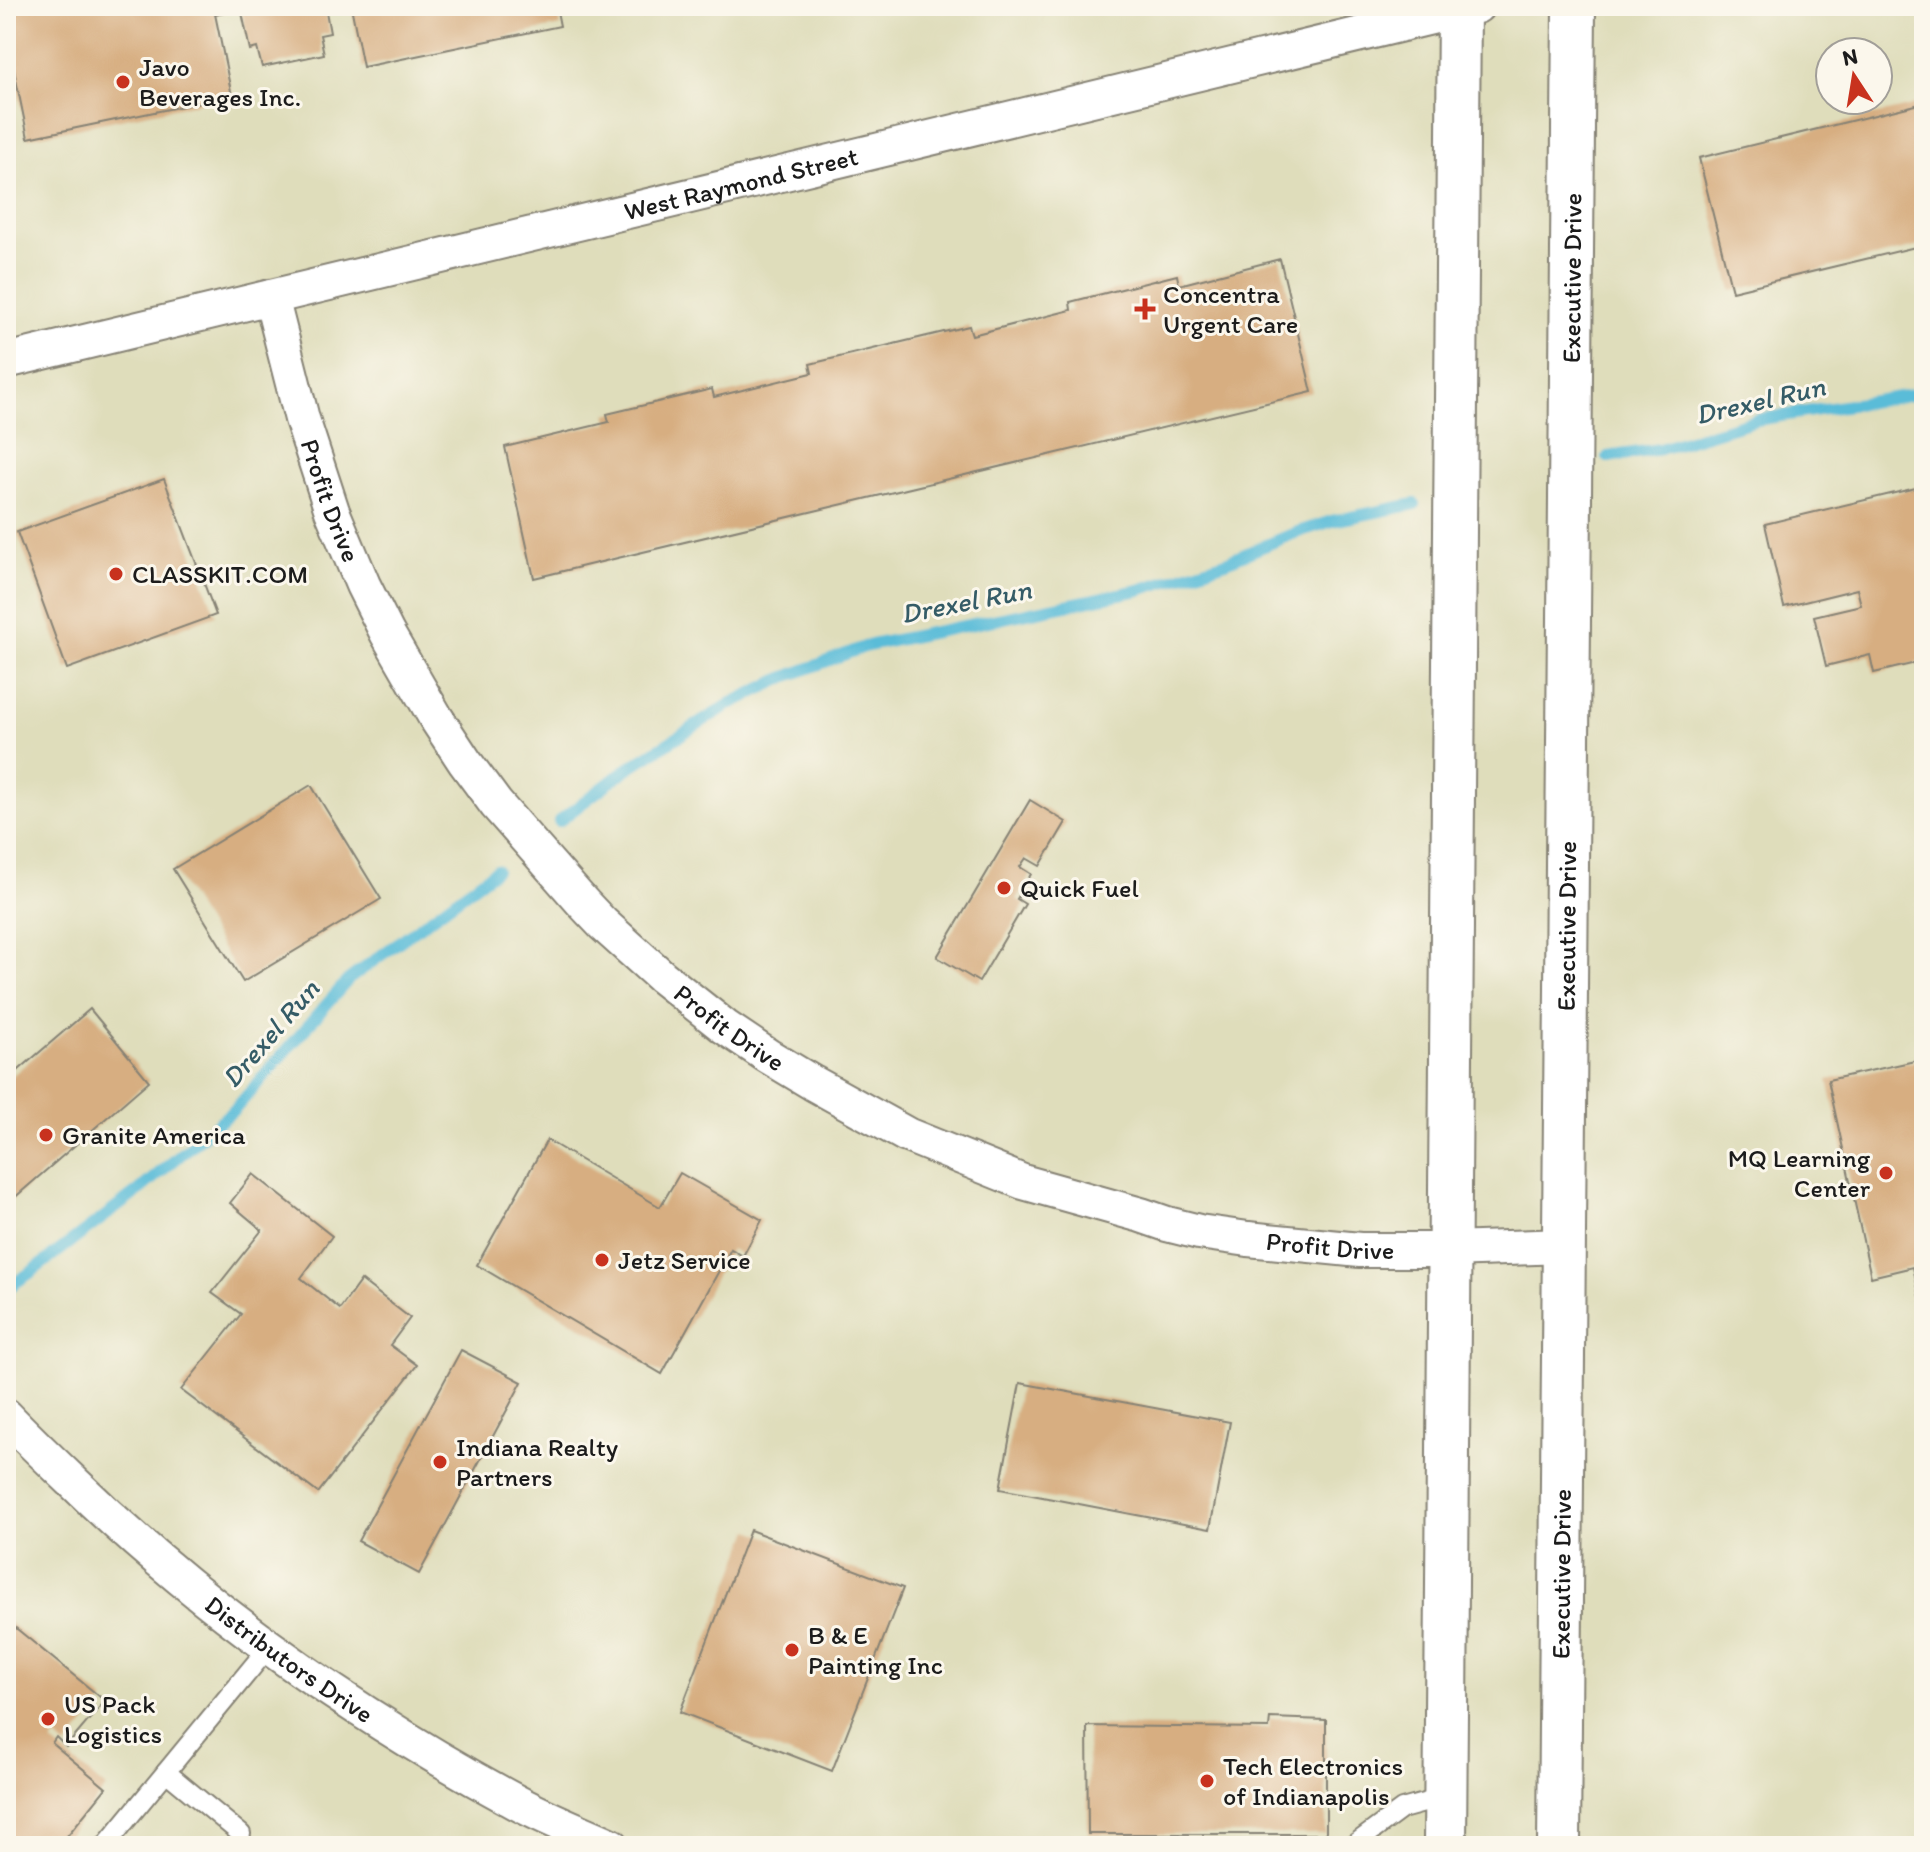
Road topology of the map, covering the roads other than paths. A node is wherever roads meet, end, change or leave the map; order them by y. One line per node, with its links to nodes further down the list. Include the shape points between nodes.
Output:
1 (1574, 6): 5 (street, Executive Drive)
2 (1465, 7): 3 (street, West Raymond Street); 6 (street)
3 (271, 297): 4 (street, West Raymond Street); 6 (street, Profit Drive, via 332,511 409,673 465,762 530,844 603,924 662,977 725,1027 813,1083 907,1135 1023,1182 1199,1232 1360,1250)
4 (6, 361)
5 (1564, 1246): 6 (street, Profit Drive); 16 (street, Executive Drive)
6 (1450, 1250): 10 (street)
7 (6, 1416): 8 (street, Distributors Drive, via 129,1536)
8 (268, 1648): 9 (lane); 13 (street, Distributors Drive, via 415,1744 520,1804)
9 (166, 1772): 11 (lane); 12 (lane)
10 (1446, 1797): 14 (lane, via 1402,1809); 15 (street)
11 (241, 1834)
12 (105, 1846)
13 (612, 1846)
14 (1352, 1846)
15 (1445, 1846)
16 (1559, 1846)

